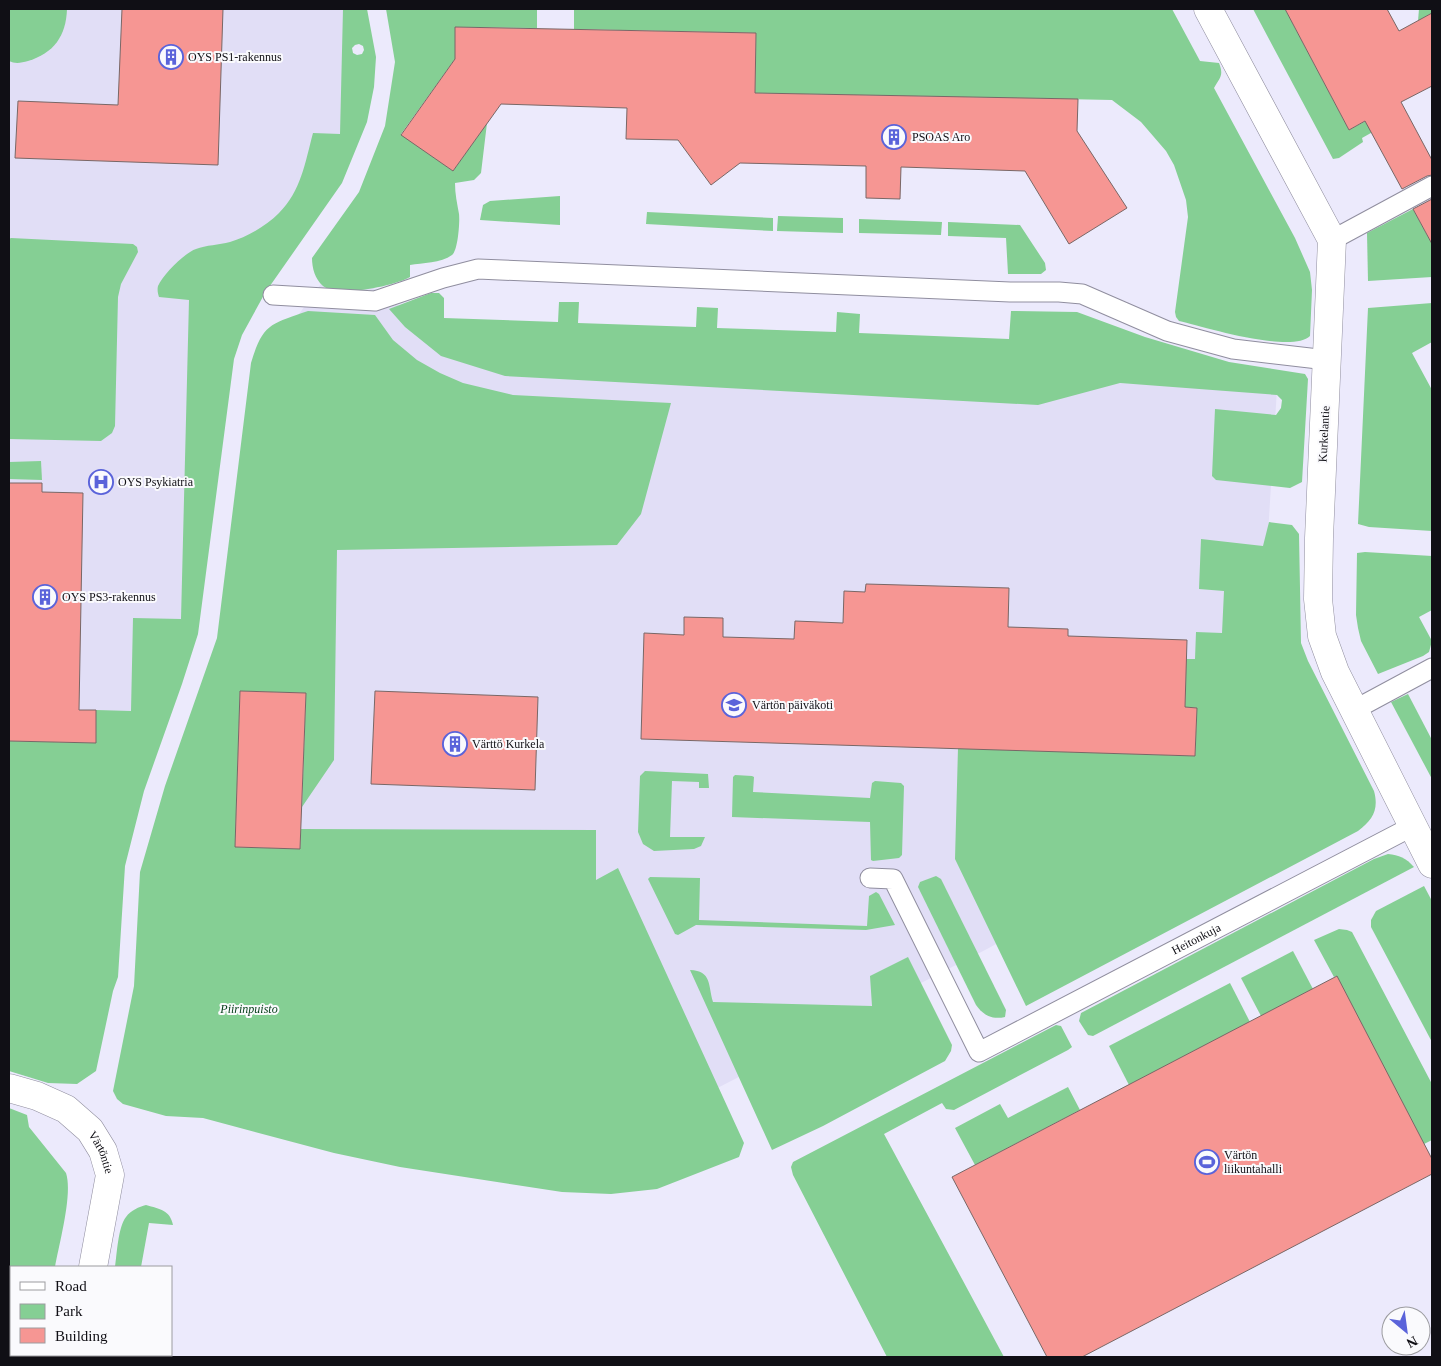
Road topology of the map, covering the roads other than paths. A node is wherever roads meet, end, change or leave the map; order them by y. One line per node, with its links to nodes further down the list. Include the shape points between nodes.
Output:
1 (1208, 9): 3 (street)
2 (1432, 186): 3 (lane)
3 (1332, 240): 5 (street, Kurkelantie)
4 (273, 295): 5 (lane, via 375,302 478,269 1059,292 1082,294 1167,330 1233,349)
5 (1327, 360): 7 (street, Kurkelantie, via 1318,599 1322,636)
6 (1432, 668): 7 (lane)
7 (1354, 710): 8 (street, Kurkelantie)
8 (1413, 826): 9 (street, Kurkelantie); 10 (lane, Heitonkuja, via 979,1052 893,879)
9 (1432, 864)
10 (870, 878)
11 (9, 1088): 12 (street, Värtöntie, via 38,1096 66,1109 90,1130 103,1151 110,1175)
12 (93, 1266)

